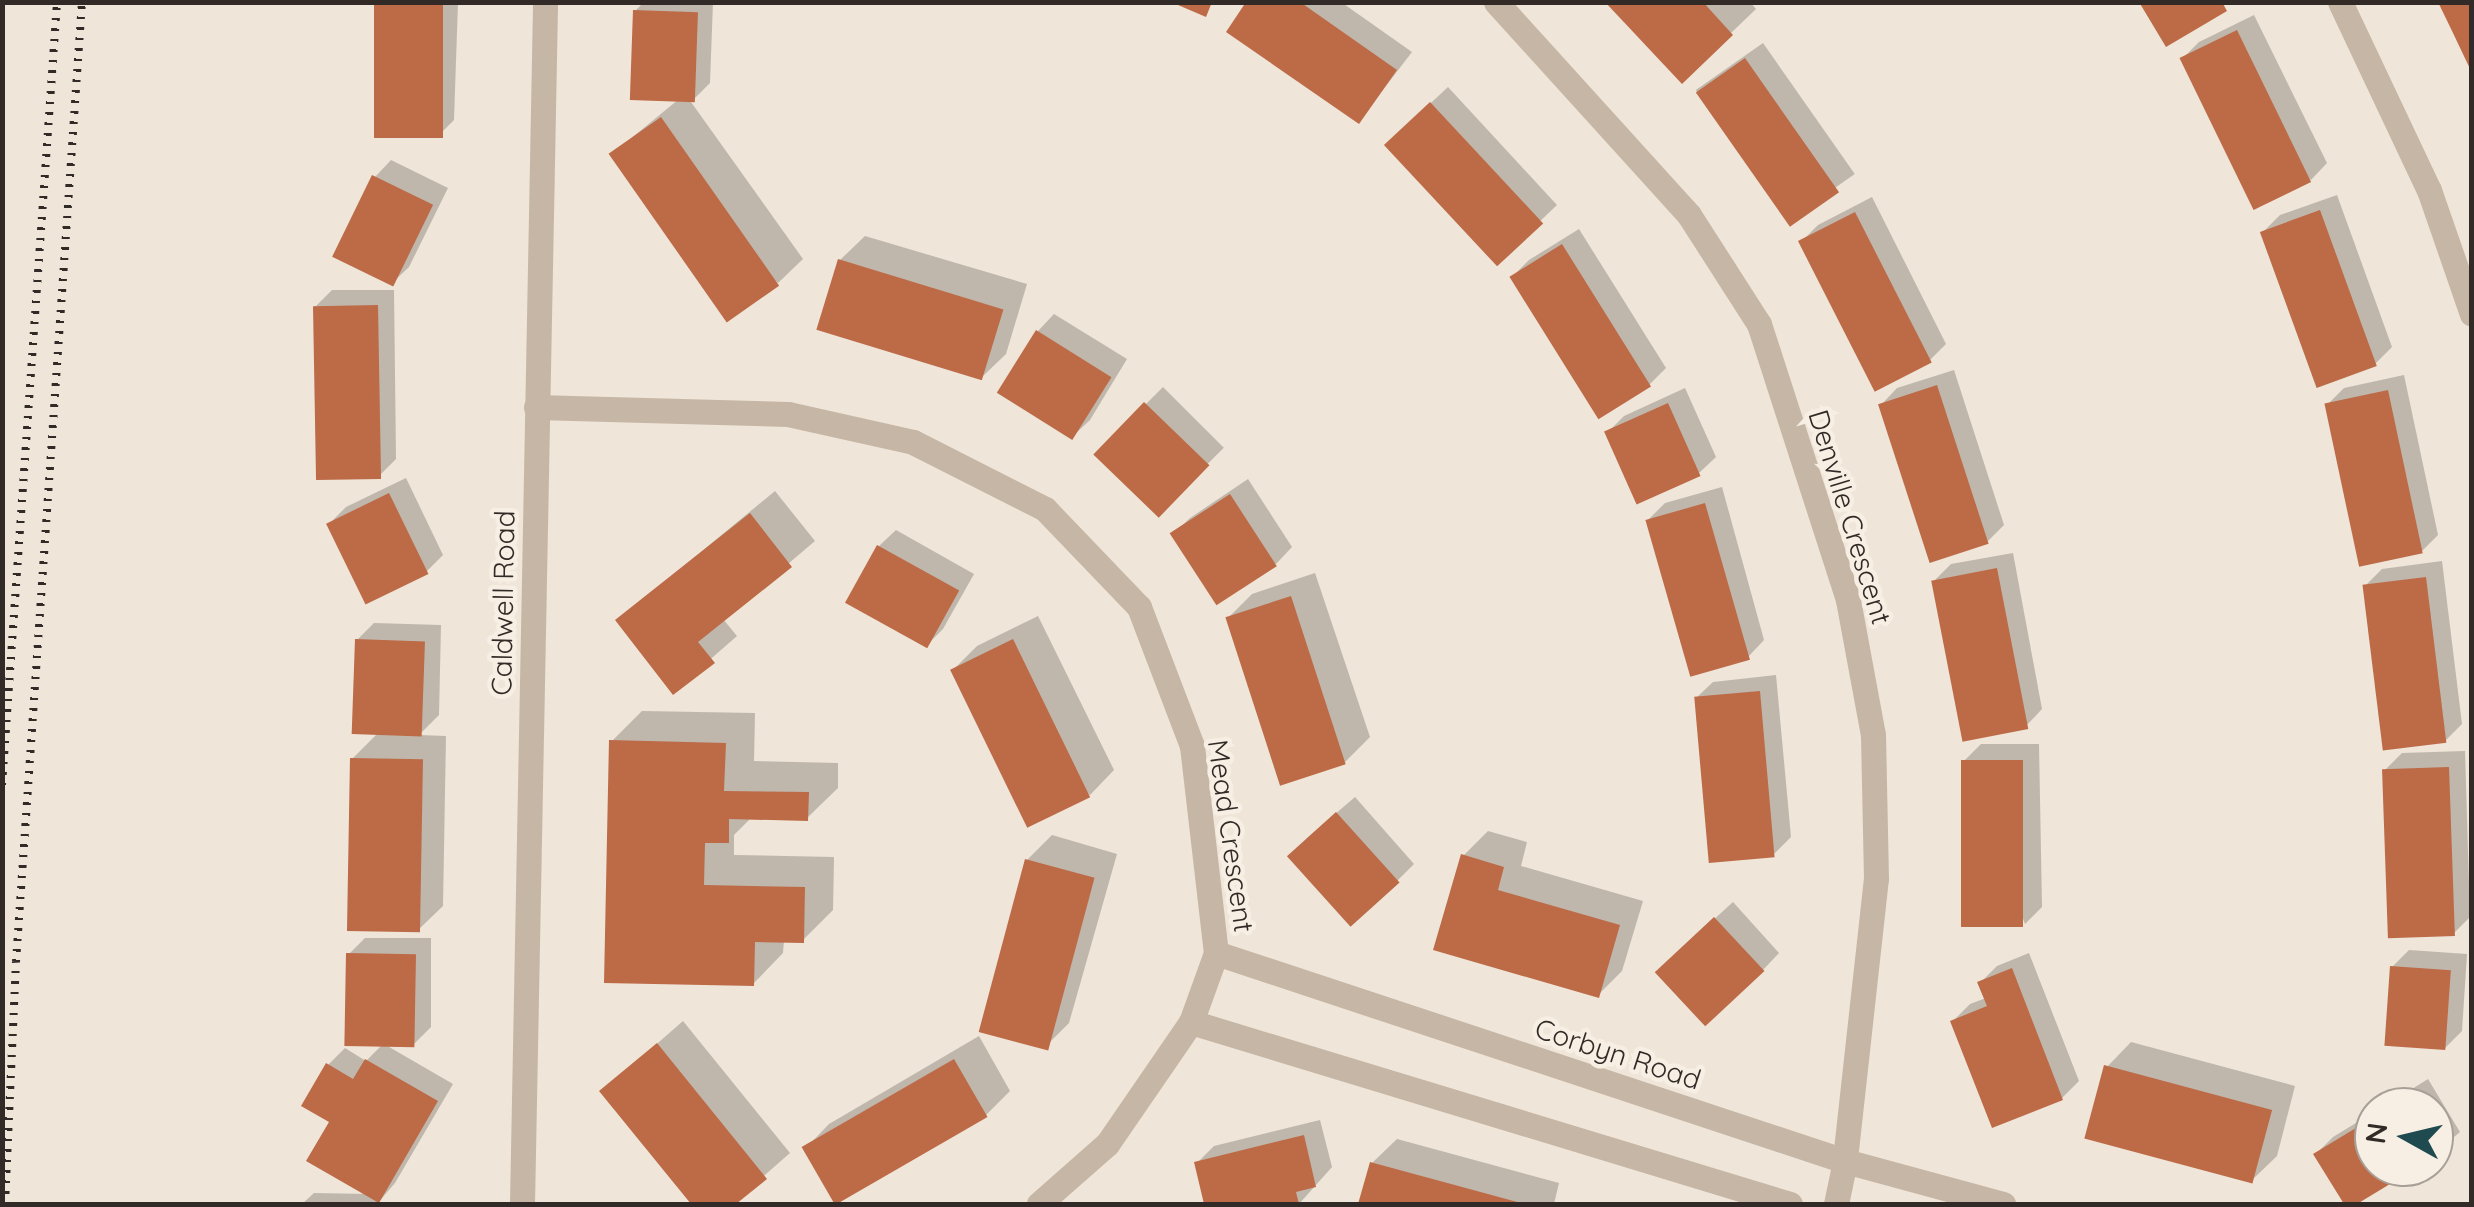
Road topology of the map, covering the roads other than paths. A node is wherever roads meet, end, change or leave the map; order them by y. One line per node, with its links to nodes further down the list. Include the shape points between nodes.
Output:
1 (545, 2): 5 (street, Caldwell Road)
2 (1496, 2): 8 (street, Denville Crescent, via 1689,215 1759,324 1848,600 1874,735 1876,878)
3 (2340, 2): 4 (street, via 2429,190)
4 (2472, 314)
5 (536, 406): 6 (street, Mead Crescent, via 788,414 913,442 1045,508 1138,608 1179,711 1192,746); 9 (street, Caldwell Road)
6 (1216, 953): 7 (street, Mead Crescent); 8 (street, Corbyn Road)
7 (1190, 1022): 10 (street, Mead Crescent, via 1107,1144); 11 (street)
8 (1846, 1160): 12 (street, Denville Crescent); 13 (street, Corbyn Road)
9 (522, 1204)
10 (1039, 1204)
11 (1790, 1204)
12 (1836, 1204)
13 (2003, 1204)

